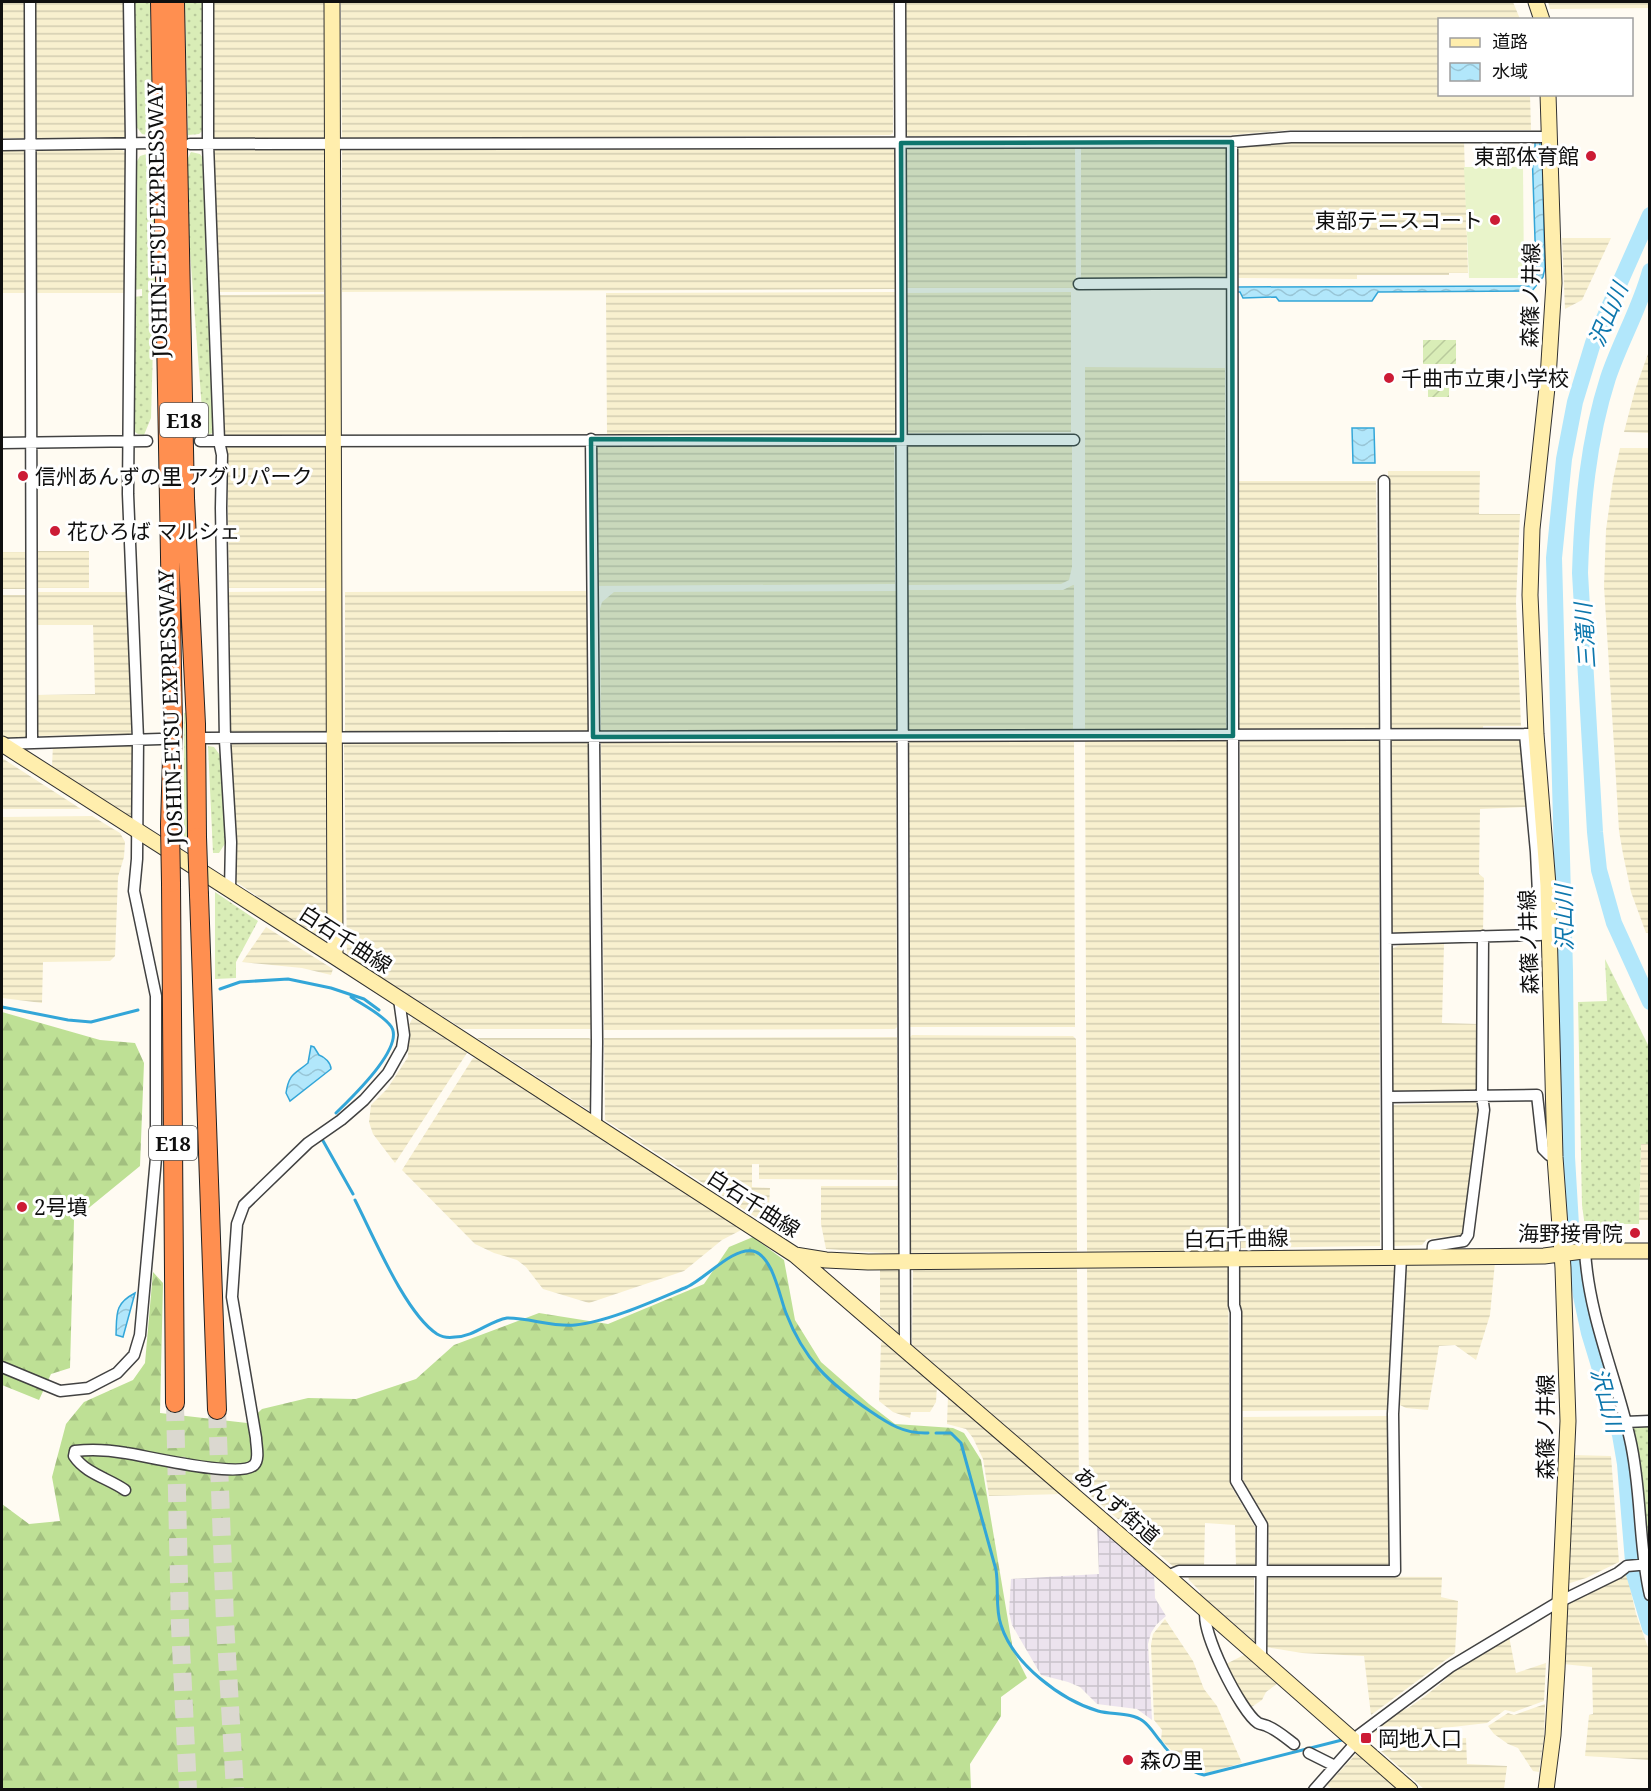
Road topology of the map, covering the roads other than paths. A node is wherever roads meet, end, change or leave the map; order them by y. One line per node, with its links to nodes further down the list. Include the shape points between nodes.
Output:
1 (30, 2): 19 (street)
2 (129, 2): 14 (street)
3 (160, 2): 66 (highway, JOSHIN-ETSU EXPRESSWAY / E18, bridge, via 173,723 170,825)
4 (175, 2): 67 (highway, JOSHIN-ETSU EXPRESSWAY / E18, bridge, via 185,498 196,724)
5 (208, 2): 17 (street)
6 (332, 2): 20 (main road)
7 (900, 2): 12 (street)
8 (1536, 2): 9 (main road)
9 (1541, 18)
10 (1548, 96): 11 (main road, 森篠ノ井線)
11 (1549, 137): 13 (street, via 1292,137); 34 (main road, 森篠ノ井線, via 1554,283 1530,562)
12 (901, 142): 13 (street); 20 (street); 25 (street)
13 (1232, 142): 21 (street)
14 (131, 143): 15 (street); 19 (street); 30 (street)
15 (155, 143)
16 (190, 144): 17 (street)
17 (208, 144): 20 (street); 29 (street)
18 (2, 145): 19 (street)
19 (31, 145): 32 (street)
20 (333, 145): 24 (main road)
21 (1232, 283): 22 (street); 37 (street)
22 (1079, 284)
23 (591, 439): 24 (street); 25 (street); 38 (street)
24 (333, 440): 29 (street); 42 (main road)
25 (902, 440): 26 (street); 36 (street)
26 (1074, 440)
27 (147, 441): 30 (street)
28 (200, 441): 29 (street)
29 (219, 441): 43 (street)
30 (128, 442): 32 (street); 40 (street)
31 (2, 443): 32 (street)
32 (32, 443): 44 (street)
33 (1384, 481): 35 (street)
34 (1530, 734): 35 (street); 48 (street, via 1540,935); 55 (main road, 森篠ノ井線, via 1548,885)
35 (1386, 735): 37 (street); 49 (street)
36 (903, 736): 37 (street); 38 (street); 63 (street)
37 (1233, 736): 62 (street)
38 (593, 737): 42 (street); 54 (street)
39 (205, 738): 43 (street)
40 (138, 739): 41 (street); 44 (street); 46 (street)
41 (160, 739)
42 (335, 739): 43 (street); 50 (main road)
43 (225, 740): 47 (street)
44 (32, 742): 45 (street)
45 (2, 744): 46 (main road, 白石千曲線)
46 (136, 830): 47 (main road, 白石千曲線); 65 (street, via 134,891 156,996 156,1158 140,1335 134,1355 117,1373 88,1388 60,1391)
47 (231, 890): 50 (main road, 白石千曲線)
48 (1483, 936): 49 (street); 52 (street)
49 (1387, 939): 53 (street)
50 (335, 957): 51 (main road, 白石千曲線)
51 (399, 999): 54 (main road, 白石千曲線); 70 (street, via 404,1035 402,1048 388,1073 364,1100 308,1143 240,1213 232,1297 256,1438 254,1466 227,1469 125,1452 75,1451 74,1456 85,1468)
52 (1482, 1096): 53 (street); 55 (street, via 1537,1095 1543,1149); 61 (street, via 1484,1110 1468,1235 1464,1241 1433,1246)
53 (1388, 1097): 60 (street)
54 (596, 1125): 59 (main road, 白石千曲線)
55 (1555, 1157): 58 (main road, 森篠ノ井線)
56 (1584, 1251): 57 (main road, 白石千曲線); 58 (main road, 白石千曲線); 69 (street, via 1599,1337)
57 (1650, 1251)
58 (1563, 1253): 61 (main road, 白石千曲線); 75 (main road, 森篠ノ井線, via 1568,1421)
59 (795, 1255): 63 (main road, 白石千曲線); 64 (main road, あんず街道)
60 (1395, 1257): 61 (main road, 白石千曲線); 62 (main road, 白石千曲線); 72 (street, via 1395,1571)
61 (1432, 1257)
62 (1234, 1260): 63 (main road, 白石千曲線); 72 (street, via 1236,1481 1262,1525)
63 (905, 1262): 64 (street)
64 (905, 1349): 73 (main road, あんず街道)
65 (2, 1367)
66 (175, 1403)
67 (217, 1410)
68 (1650, 1421): 69 (street)
69 (1625, 1422): 71 (street, via 1635,1469)
70 (125, 1490)
71 (1645, 1564): 74 (street); 75 (street, via 1627,1566)
72 (1262, 1570): 73 (street, via 1179,1571); 77 (street)
73 (1167, 1576): 76 (main road, あんず街道)
74 (1650, 1595)
75 (1560, 1601): 78 (street, via 1450,1666); 84 (main road, 森篠ノ井線)
76 (1206, 1610): 77 (main road, あんず街道); 79 (street, via 1205,1622 1212,1644 1243,1705 1258,1724 1266,1725)
77 (1261, 1658): 78 (main road, あんず街道)
78 (1356, 1741): 81 (street); 83 (main road, あんず街道)
79 (1294, 1744)
80 (1309, 1753): 81 (street)
81 (1335, 1766): 82 (street)
82 (1314, 1790)
83 (1410, 1790)
84 (1546, 1790)

